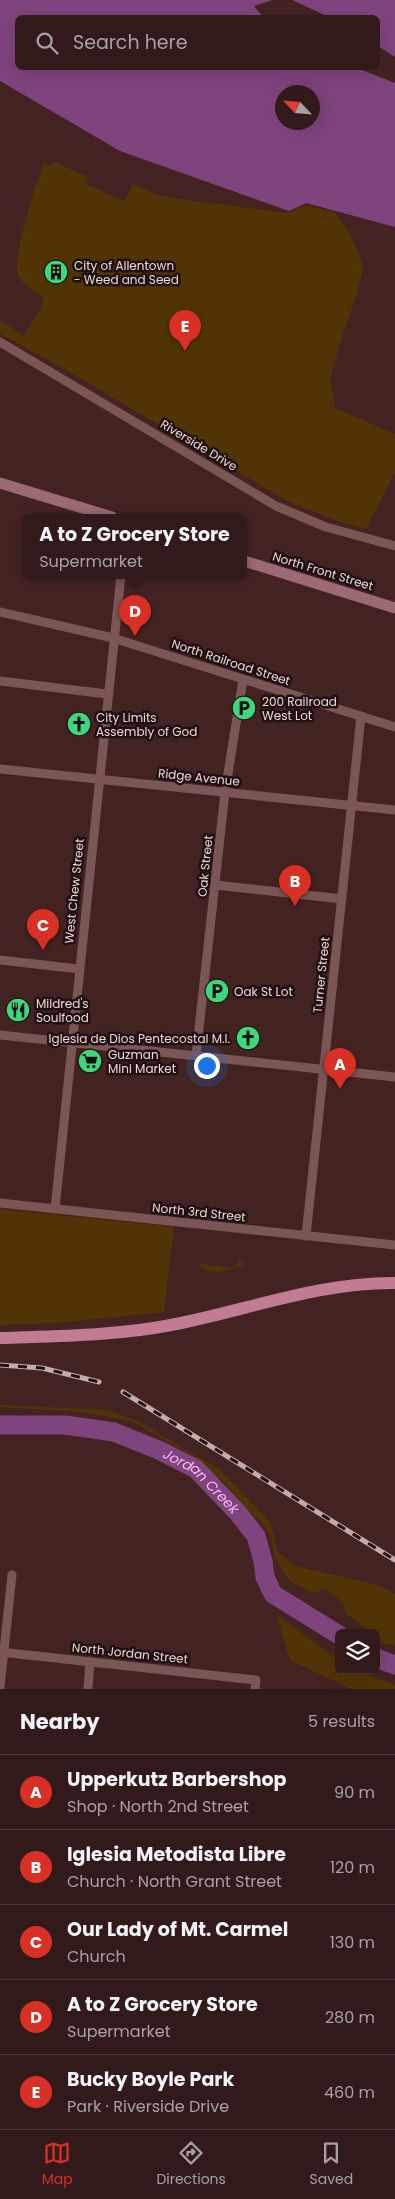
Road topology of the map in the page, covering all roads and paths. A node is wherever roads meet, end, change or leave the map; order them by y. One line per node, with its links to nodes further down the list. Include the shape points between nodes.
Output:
1 (0, 342): 4 (street, Riverside Drive, via 276,506 326,527)
2 (0, 483): 3 (street)
3 (102, 514)
4 (395, 546)
5 (247, 561): 7 (street, North Front Street)
6 (120, 579): 9 (street, West Chew Street)
7 (395, 608)
8 (0, 612): 9 (street, North Railroad Street)
9 (113, 638): 10 (street, North Railroad Street); 12 (street, West Chew Street)
10 (243, 680): 13 (street, North Railroad Street); 17 (street, Oak Street)
11 (0, 681): 12 (street)
12 (107, 694): 16 (street, West Chew Street)
13 (361, 716): 14 (street, North Railroad Street); 18 (street, Turner Street)
14 (395, 727)
15 (0, 768): 16 (street, Ridge Avenue)
16 (98, 779): 17 (street, Ridge Avenue); 23 (street, West Chew Street)
17 (225, 792): 18 (street, Ridge Avenue); 20 (street, Oak Street)
18 (352, 806): 19 (street, Ridge Avenue); 21 (street, Turner Street)
19 (395, 810)
20 (216, 885): 21 (street); 26 (street, Oak Street)
21 (342, 899): 27 (street, Turner Street)
22 (0, 960): 23 (street)
23 (79, 969): 25 (street, West Chew Street)
24 (0, 1035): 25 (street)
25 (72, 1043): 26 (street); 30 (street, West Chew Street)
26 (196, 1056): 27 (street)
27 (324, 1070): 28 (street); 31 (street, Turner Street)
28 (395, 1077)
29 (0, 1203): 30 (street, North 3rd Street)
30 (54, 1209): 31 (street, North 3rd Street)
31 (306, 1236): 32 (street, North 3rd Street)
32 (395, 1245)
33 (395, 1283): 34 (main road, via 320,1291 170,1325 86,1335)
34 (0, 1338)
35 (12, 1575): 36 (street)
36 (2, 1652): 37 (street, North Jordan Street); 39 (street)
37 (90, 1662): 38 (street, North Jordan Street); 40 (street)
38 (256, 1684)
39 (0, 1687)
40 (88, 1689)

